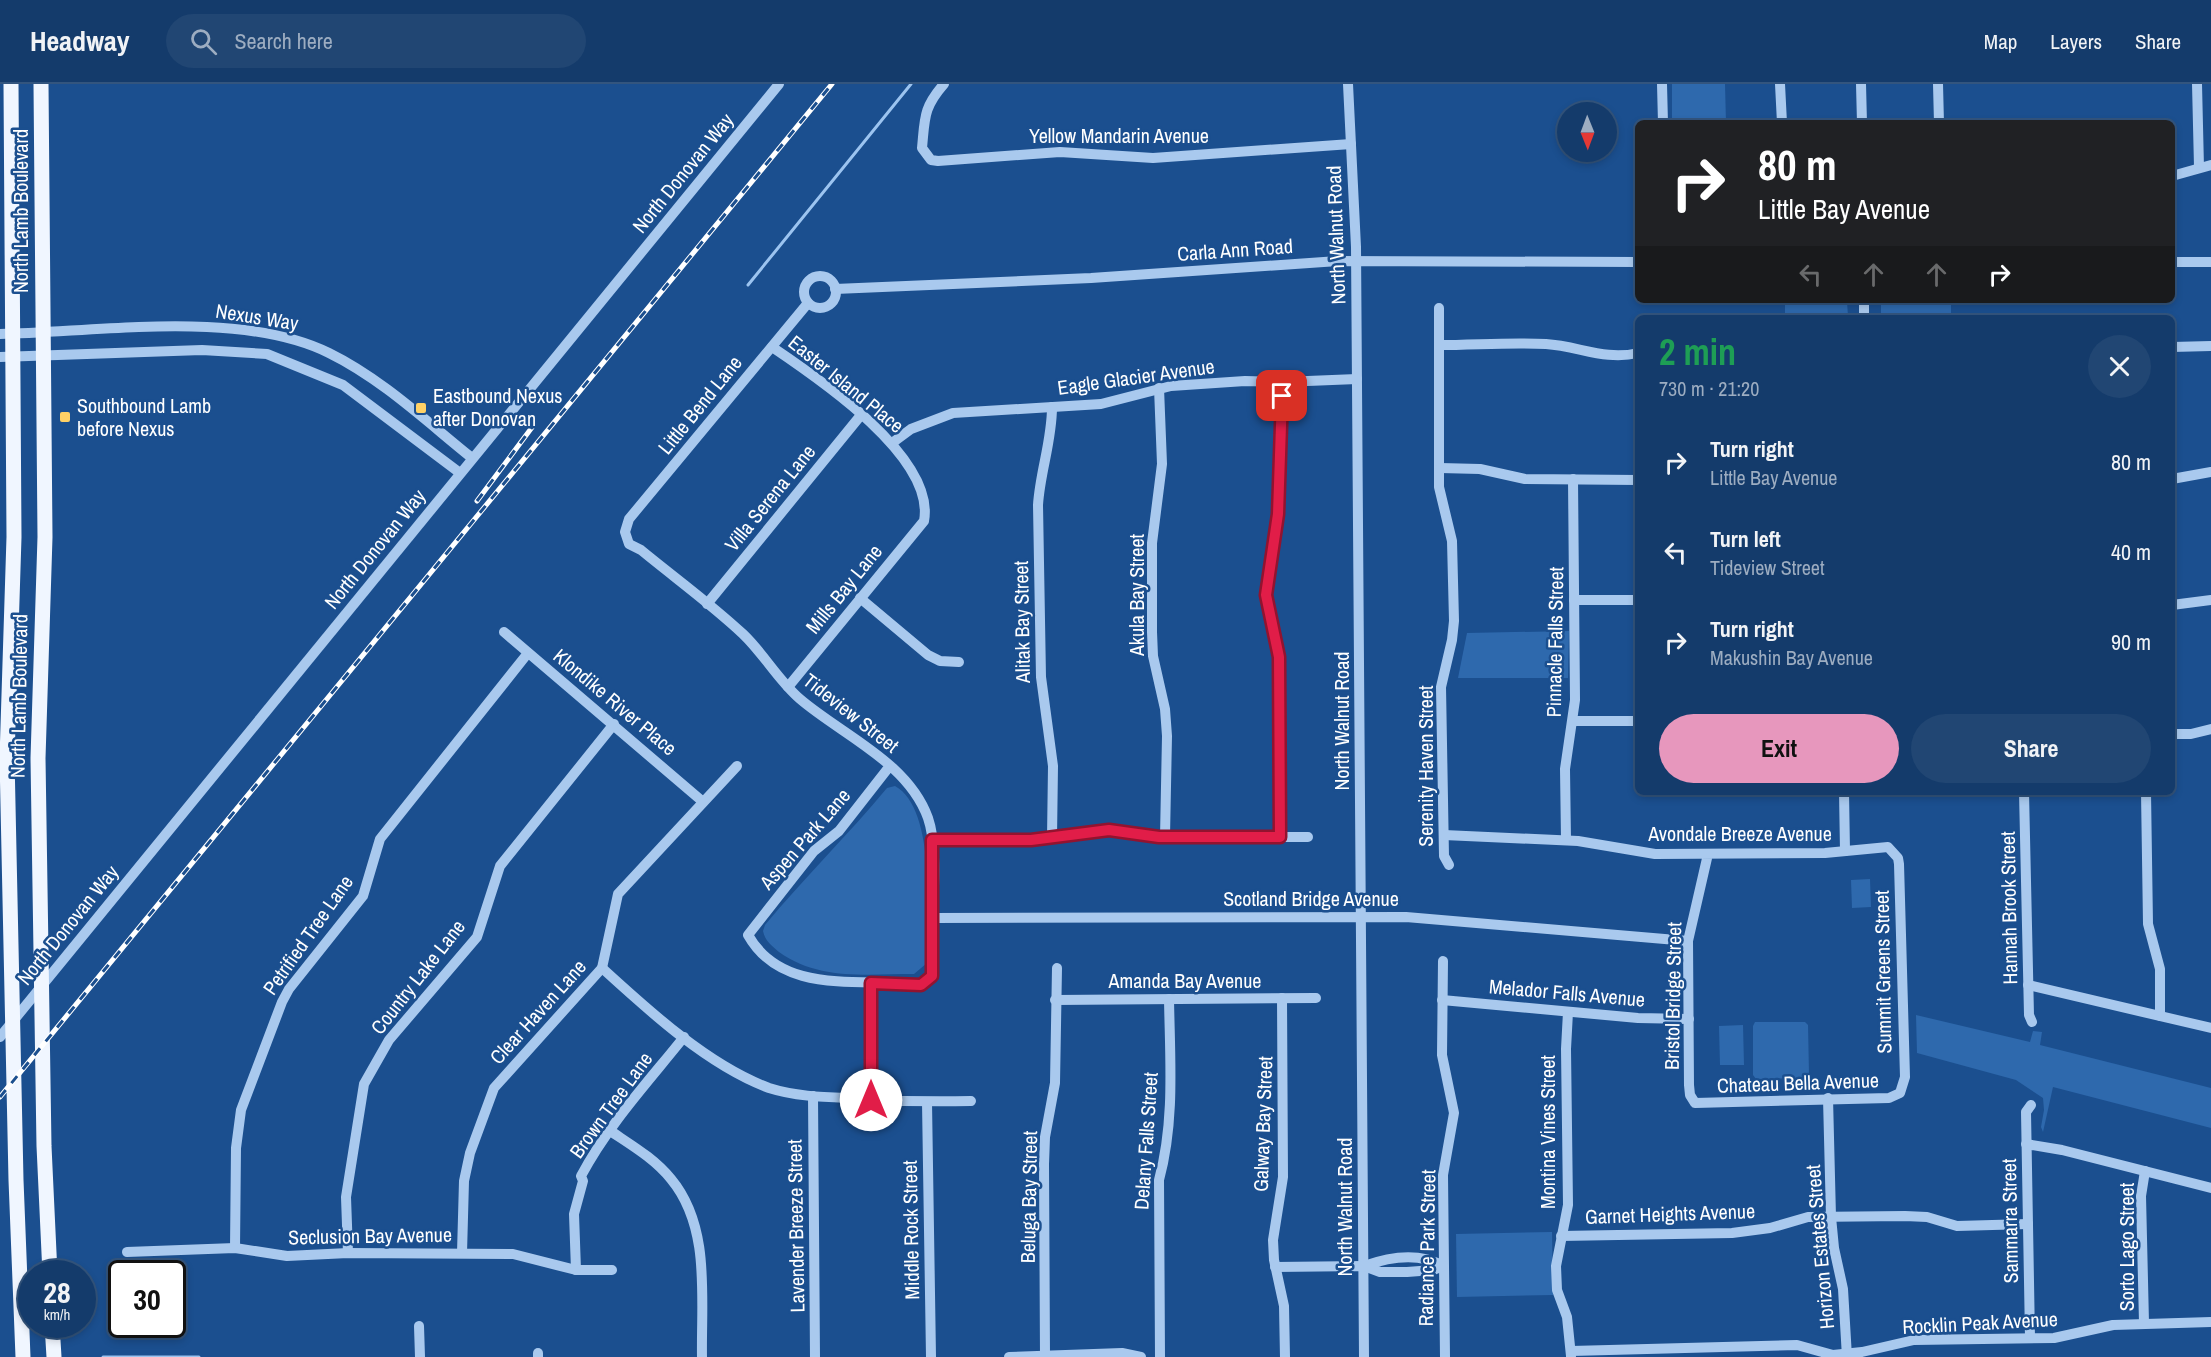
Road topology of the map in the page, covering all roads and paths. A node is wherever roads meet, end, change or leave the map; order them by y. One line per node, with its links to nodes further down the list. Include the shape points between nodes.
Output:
1 (11, 84): 27 (main road, North Lamb Boulevard)
2 (41, 84): 26 (main road, North Lamb Boulevard)
3 (779, 84): 41 (street, North Donovan Way)
4 (944, 84): 15 (street, Yellow Mandarin Avenue, via 929,100 925,111 922,148 938,161 1060,152 1153,158)
5 (1348, 84): 15 (street, North Walnut Road)
6 (1662, 84): 11 (street)
7 (1780, 84): 12 (street)
8 (1861, 84): 13 (street)
9 (1938, 84): 14 (street)
10 (2197, 84): 17 (street)
11 (1663, 120)
12 (1782, 120)
13 (1862, 120)
14 (1939, 120)
15 (1351, 144): 19 (street, North Walnut Road)
16 (2211, 165): 17 (street)
17 (2199, 167): 18 (street)
18 (2175, 175)
19 (1356, 261): 20 (street, Carla Ann Road); 23 (street, Carla Ann Road); 35 (street, North Walnut Road)
20 (1635, 262)
21 (2175, 262): 22 (street)
22 (2211, 262)
23 (835, 289): 24 (street, via 834,299 827,306 817,308); 24 (street, Carla Ann Road, via 825,278 815,277 804,289)
24 (808, 303): 30 (street, Little Bend Lane)
25 (1439, 308): 28 (street, Serenity Haven Street)
26 (43, 333): 27 (street, Nexus Way); 34 (main road, North Lamb Boulevard); 41 (street, Nexus Way, via 238,328 302,342 329,353 381,385)
27 (6, 334): 33 (main road, North Lamb Boulevard)
28 (1439, 345): 32 (street, via 1545,344 1601,355); 42 (street, Serenity Haven Street)
29 (2211, 346): 31 (street)
30 (772, 347): 39 (street, Easter Island Place); 49 (street, Little Bend Lane, via 629,519)
31 (2175, 347)
32 (1635, 354)
33 (6, 356): 34 (street, Nexus Way); 135 (main road, North Lamb Boulevard, via 14,537 7,758)
34 (44, 356): 44 (street, Nexus Way, via 202,350 267,354 343,385); 121 (main road, North Lamb Boulevard, via 45,537 38,758)
35 (1357, 379): 36 (street, Eagle Glacier Avenue); 82 (street, North Walnut Road)
36 (1283, 382): 37 (street, Eagle Glacier Avenue); 73 (street, via 1278,514 1266,595 1279,657)
37 (1160, 388): 38 (street, Eagle Glacier Avenue, via 1101,404); 72 (street, Akula Bay Street, via 1162,464 1152,543 1152,632 1167,736)
38 (1052, 407): 40 (street, Eagle Glacier Avenue, via 953,413 911,429); 75 (street, Alitak Bay Street, via 1052,429 1038,505 1041,677 1053,766)
39 (861, 415): 40 (street, Easter Island Place); 54 (street, Villa Serena Lane)
40 (892, 443): 48 (street, Easter Island Place, via 903,454)
41 (472, 458): 44 (street, North Donovan Way)
42 (1440, 468): 46 (street, via 1480,469 1526,479); 71 (street, Serenity Haven Street, via 1441,502 1452,541 1454,621 1441,687)
43 (2211, 472): 45 (street)
44 (460, 473): 100 (street, North Donovan Way)
45 (2175, 478)
46 (1574, 479): 47 (street); 51 (street, Pinnacle Falls Street)
47 (1635, 480)
48 (926, 513): 50 (street, Mills Bay Lane, via 924,521)
49 (625, 532): 54 (street, Tideview Street, via 629,544)
50 (860, 598): 58 (street, via 928,655 940,661); 59 (street, Mills Bay Lane)
51 (1574, 600): 52 (street); 60 (street, Pinnacle Falls Street)
52 (1635, 600)
53 (2211, 600): 55 (street)
54 (707, 604): 59 (street, Tideview Street, via 758,649)
55 (2175, 604)
56 (504, 632): 57 (street, Klondike River Place)
57 (528, 653): 62 (street, Klondike River Place); 117 (street, Petrified Tree Lane, via 380,839 363,896 282,1002 241,1110 236,1148)
58 (959, 662)
59 (788, 687): 66 (street, Tideview Street)
60 (1573, 721): 61 (street); 77 (street, Pinnacle Falls Street, via 1564,769)
61 (1635, 721)
62 (614, 724): 70 (street, Klondike River Place); 119 (street, Country Lake Lane, via 500,866 477,937 389,1040 364,1084 346,1197)
63 (2211, 729): 64 (street)
64 (2175, 734)
65 (737, 766): 70 (street, Clear Haven Lane)
66 (890, 767): 76 (street, Tideview Street, via 919,798); 88 (street, Aspen Park Lane, via 839,831 814,851 748,935 757,950 787,970 829,982)
67 (1844, 795): 78 (street)
68 (2024, 795): 89 (street, Hannah Brook Street)
69 (2146, 795): 96 (street, via 2148,924 2160,969)
70 (702, 801): 86 (street, Clear Haven Lane, via 618,894)
71 (1444, 835): 77 (street, Avondale Breeze Avenue); 81 (street, Serenity Haven Street, via 1444,856)
72 (1165, 837): 73 (street); 75 (street, via 1109,830)
73 (1280, 837): 74 (street)
74 (1308, 837)
75 (1052, 838): 76 (street)
76 (932, 840): 83 (street, Tideview Street)
77 (1566, 840): 80 (street, Avondale Breeze Avenue, via 1634,853)
78 (1845, 851): 79 (street, Avondale Breeze Avenue, via 1879,847); 80 (street, Avondale Breeze Avenue)
79 (1893, 851): 102 (street, Summit Greens Street, via 1899,864 1905,1077)
80 (1708, 854): 84 (street, Bristol Bridge Street)
81 (1449, 866)
82 (1361, 916): 83 (street, Scotland Bridge Avenue); 84 (street, Scotland Bridge Avenue, via 1436,918); 122 (street, North Walnut Road)
83 (933, 918): 88 (street, Tideview Street, via 932,976 921,985)
84 (1689, 940): 97 (street, Bristol Bridge Street)
85 (1443, 961): 94 (street, Radiance Park Street)
86 (602, 968): 101 (street); 120 (street, Clear Haven Lane, via 494,1088 464,1181)
87 (1057, 968): 93 (street, Beluga Bay Street)
88 (871, 983): 105 (street)
89 (2028, 984): 96 (street); 98 (street, Hannah Brook Street)
90 (1282, 998): 91 (street, Amanda Bay Avenue); 92 (street, Amanda Bay Avenue); 124 (street, Galway Bay Street, via 1283,1178 1273,1240)
91 (1316, 998)
92 (1169, 999): 93 (street, Amanda Bay Avenue); 143 (street, Delany Falls Street, via 1169,1138 1159,1180)
93 (1055, 1000): 134 (street, Beluga Bay Street, via 1055,1083 1044,1164)
94 (1442, 1000): 95 (street, Melador Falls Avenue); 123 (street, Radiance Park Street, via 1442,1055 1454,1113 1443,1175)
95 (1568, 1012): 97 (street, Melador Falls Avenue); 116 (street, Montina Vines Street, via 1568,1205)
96 (2160, 1016): 99 (street)
97 (1689, 1019): 108 (street, Bristol Bridge Street, via 1689,1085)
98 (2032, 1022)
99 (2211, 1028)
100 (0, 1037)
101 (684, 1037): 103 (street, via 741,1075 770,1088); 110 (street, Brown Tree Lane)
102 (1900, 1093): 104 (street, Chateau Bella Avenue, via 1889,1098)
103 (813, 1096): 105 (street); 139 (street, Lavender Breeze Street)
104 (1828, 1098): 108 (street, Chateau Bella Avenue); 114 (street, Horizon Estates Street)
105 (871, 1100): 107 (street)
106 (971, 1101): 107 (street)
107 (927, 1102): 140 (street, Middle Rock Street)
108 (1695, 1103)
109 (2031, 1105): 111 (street, Sammarra Street, via 2026,1112)
110 (609, 1131): 125 (street, Brown Tree Lane, via 581,1176 574,1214); 138 (street, via 658,1165 689,1205 699,1240)
111 (2026, 1144): 112 (street); 115 (street, Sammarra Street)
112 (2145, 1171): 113 (street); 128 (street, Sorto Lago Street, via 2141,1196)
113 (2211, 1188)
114 (1831, 1217): 115 (street, Garnet Heights Avenue, via 1905,1216 1958,1226); 116 (street, Garnet Heights Avenue, via 1808,1217 1732,1233); 133 (street, Horizon Estates Street, via 1843,1289)
115 (2028, 1224): 131 (street, Sammarra Street)
116 (1561, 1236): 132 (street, Montina Vines Street, via 1557,1290 1567,1317)
117 (235, 1248): 118 (street, Seclusion Bay Avenue); 119 (street, Seclusion Bay Avenue, via 287,1256)
118 (127, 1252)
119 (348, 1253): 120 (street, Seclusion Bay Avenue)
120 (462, 1253): 125 (street, Seclusion Bay Avenue, via 513,1254)
121 (49, 1260)
122 (1364, 1266): 123 (street, via 1380,1272 1433,1270); 124 (street); 145 (street, North Walnut Road)
123 (1443, 1266): 146 (street, Radiance Park Street)
124 (1275, 1267): 144 (street, Galway Bay Street, via 1284,1306)
125 (576, 1270): 126 (street, Seclusion Bay Avenue)
126 (612, 1270)
127 (2211, 1322): 128 (street, Rocklin Peak Avenue)
128 (2144, 1323): 131 (street, Rocklin Peak Avenue, via 2113,1325 2064,1337)
129 (419, 1326): 137 (street)
130 (53, 1338): 136 (main road)
131 (2030, 1338): 133 (street, Rocklin Peak Avenue, via 1914,1340)
132 (1571, 1354): 133 (street, Rocklin Peak Avenue, via 1797,1345)
133 (1847, 1355)
134 (1045, 1356): 141 (street); 142 (street, via 1122,1353)
135 (23, 1357)
136 (54, 1357)
137 (420, 1357)
138 (702, 1357)
139 (815, 1357)
140 (931, 1357)
141 (1009, 1357)
142 (1141, 1357)
143 (1160, 1357)
144 (1285, 1357)
145 (1364, 1357)
146 (1445, 1357)

